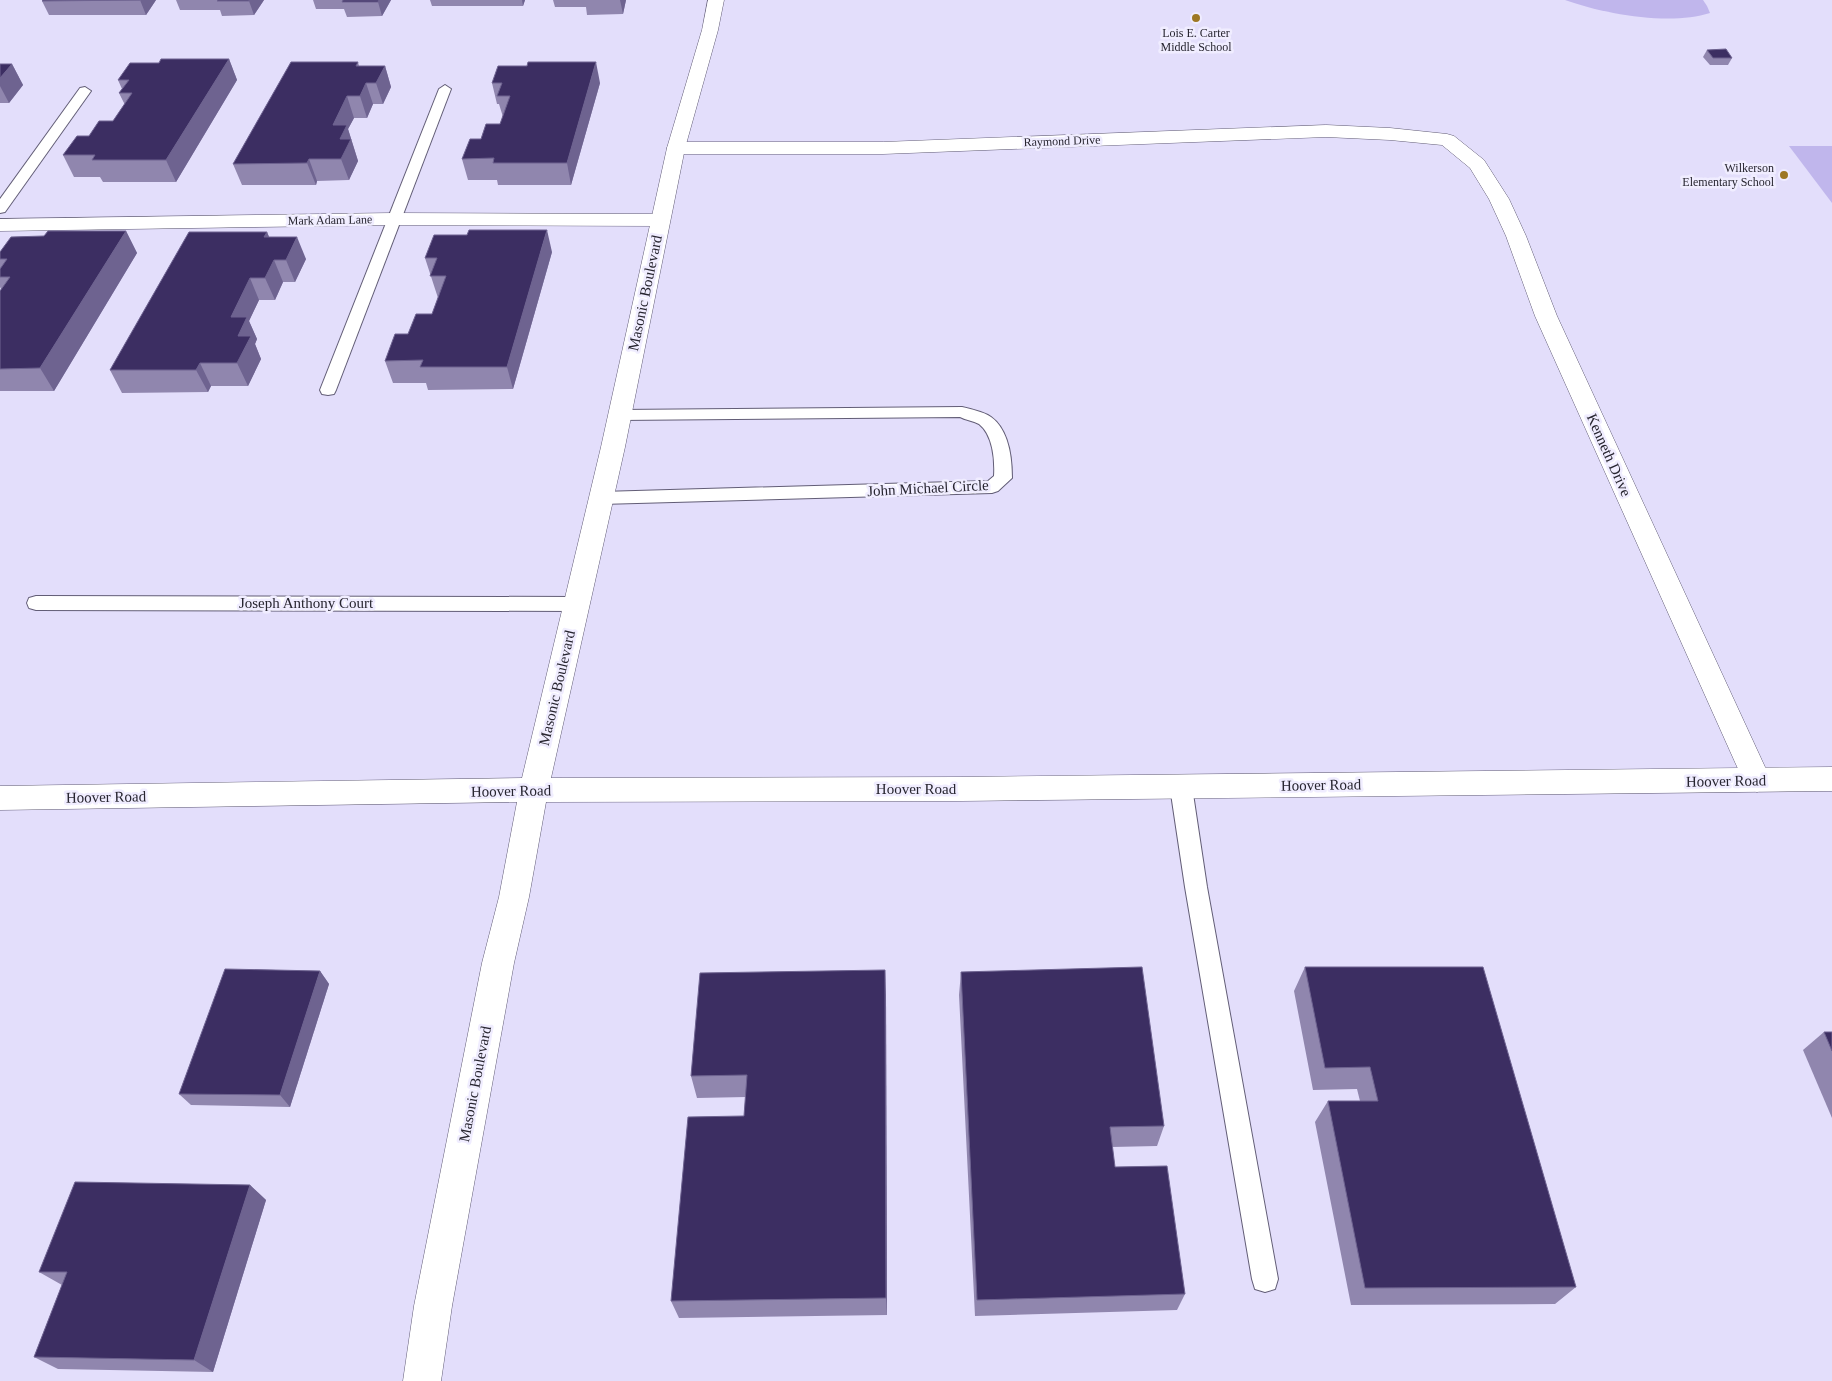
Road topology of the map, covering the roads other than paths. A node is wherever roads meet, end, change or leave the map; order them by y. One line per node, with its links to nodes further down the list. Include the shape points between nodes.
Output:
1 (716, 0): 5 (street, Masonic Boulevard)
2 (445, 88): 7 (lane)
3 (85, 91): 6 (lane)
4 (1447, 140): 5 (street, Raymond Drive, via 1326,131 883,148); 16 (street, Kenneth Drive, via 1477,164 1499,199 1546,316)
5 (676, 148): 8 (street, Masonic Boulevard)
6 (0, 209)
7 (393, 220): 8 (street, Mark Adam Lane); 9 (street, Mark Adam Lane); 10 (lane)
8 (660, 220): 11 (street, Masonic Boulevard)
9 (0, 224)
10 (328, 390)
11 (619, 416): 12 (street, Masonic Boulevard); 12 (lane, John Michael Circle, via 962,412 986,421 999,442 1004,466 1002,478 992,487)
12 (601, 498): 14 (street, Masonic Boulevard)
13 (36, 603): 14 (lane, Joseph Anthony Court)
14 (576, 604): 18 (street, Masonic Boulevard)
15 (1832, 778): 16 (street, Hoover Road)
16 (1757, 780): 17 (street, Hoover Road)
17 (1181, 787): 18 (street, Hoover Road); 20 (lane)
18 (534, 790): 19 (street, Hoover Road); 21 (street, Masonic Boulevard, via 486,1022)
19 (0, 798)
20 (1265, 1279)
21 (422, 1381)

